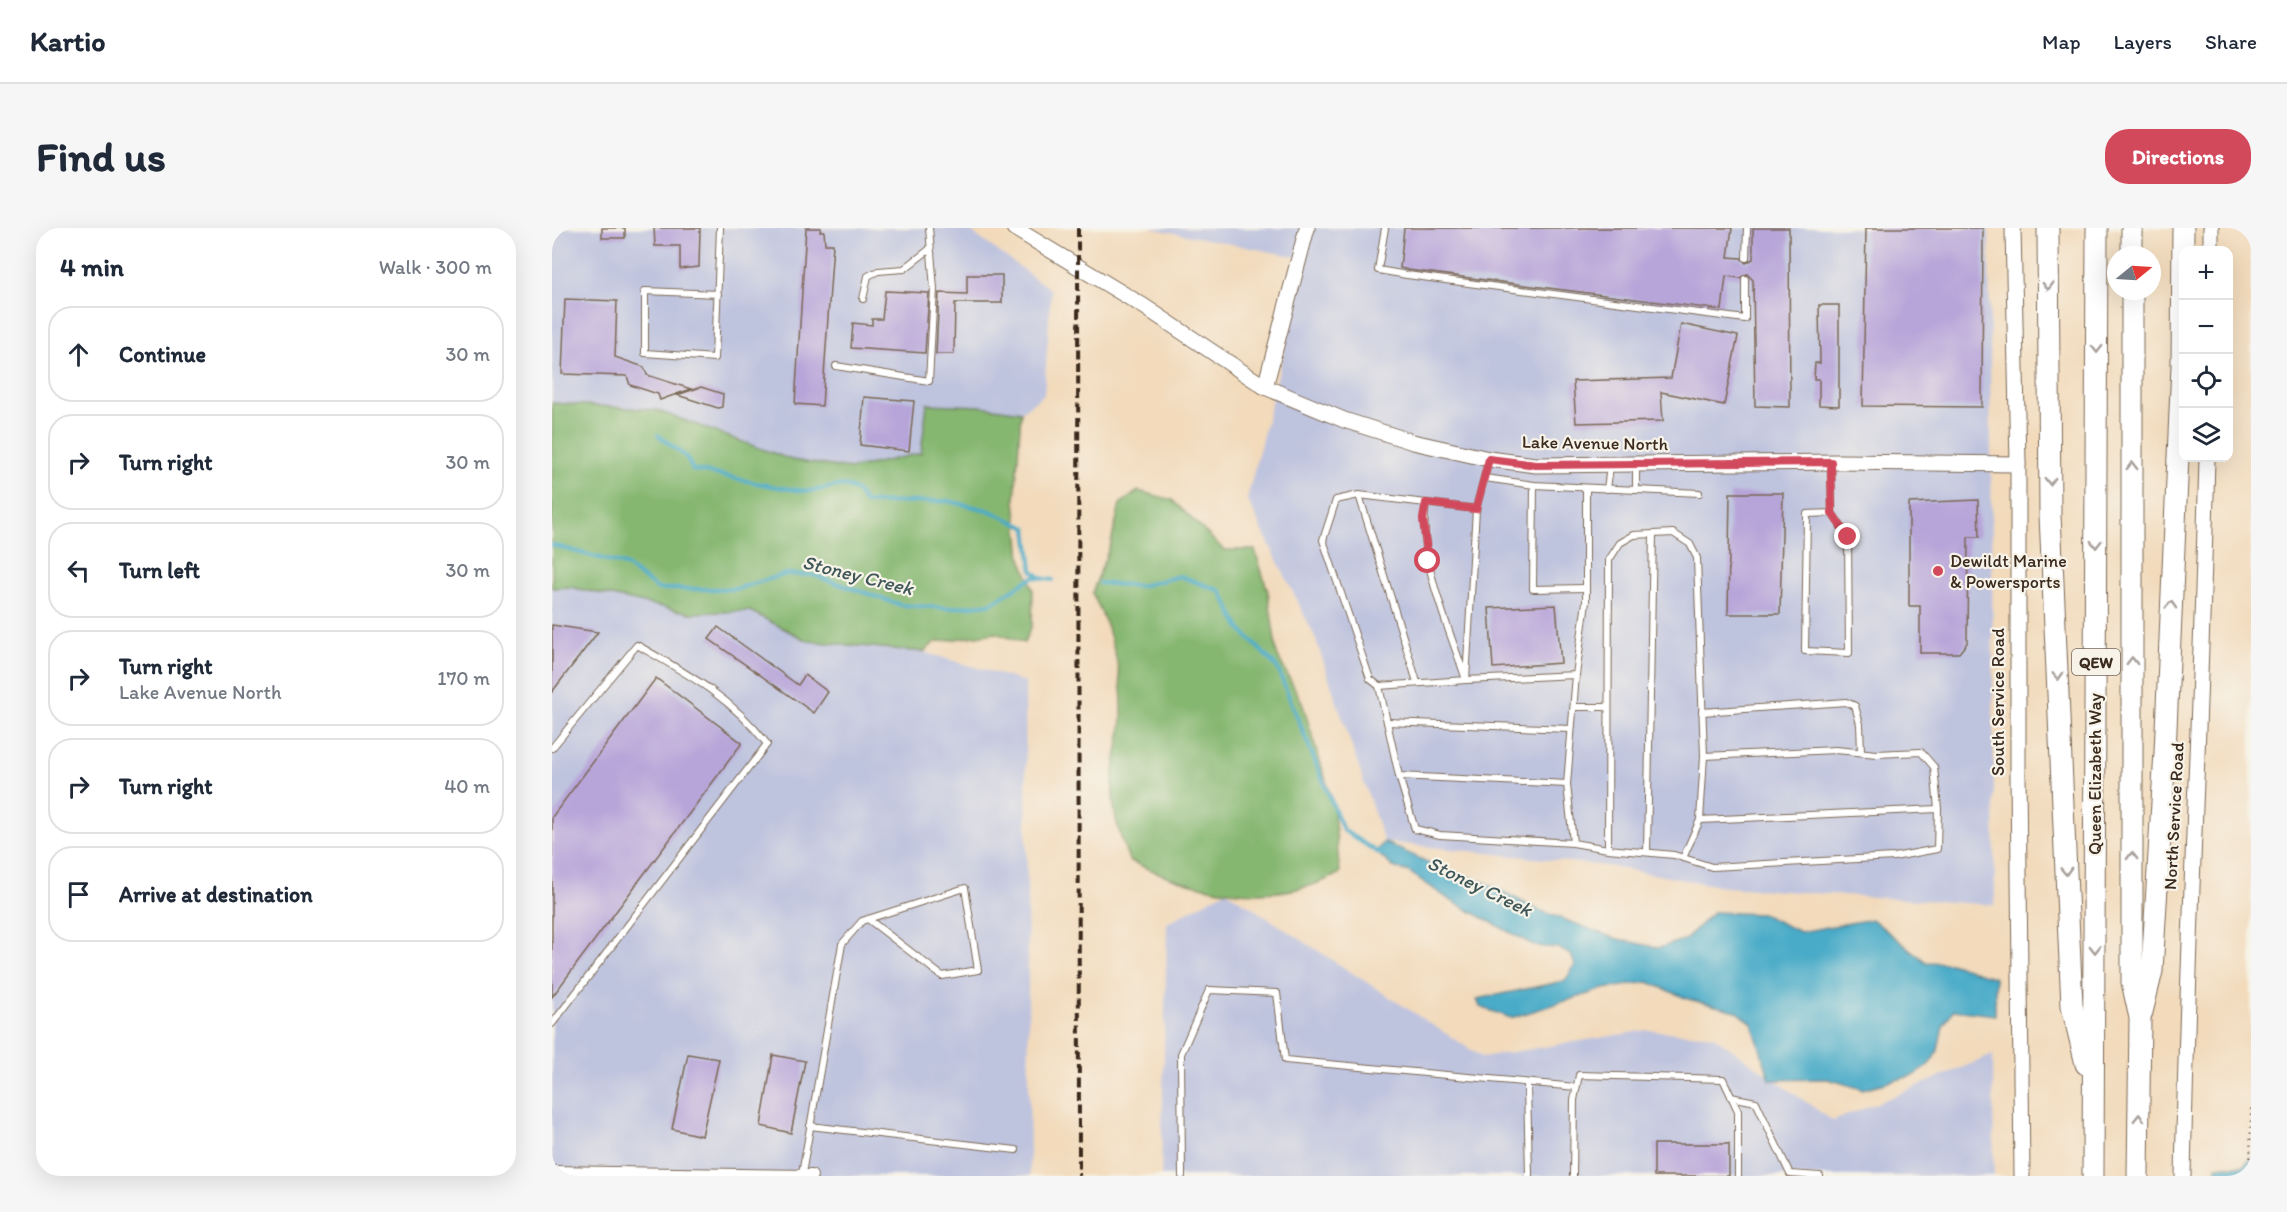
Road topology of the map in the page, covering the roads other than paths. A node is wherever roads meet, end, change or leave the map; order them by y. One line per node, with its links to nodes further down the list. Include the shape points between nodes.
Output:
1 (720, 228): 18 (lane)
2 (929, 228): 15 (lane)
3 (1014, 228): 22 (street, Lake Avenue North, via 1145,307)
4 (1307, 228): 22 (street)
5 (1385, 228): 17 (lane, via 1378,270 1430,278 1744,319)
6 (1747, 228): 16 (lane)
7 (2013, 228): 27 (street, South Service Road)
8 (2048, 228): 67 (highway, one-way to 67, via 2050,515 2072,1006)
9 (2097, 228): 67 (highway, Queen Elizabeth Way / QEW, one-way to 67)
10 (2132, 228): 13 (highway)
11 (2183, 228): 62 (highway, one-way to 11, via 2152,971 2164,764 2182,366)
12 (2211, 228): 14 (street)
13 (2132, 246)
14 (2211, 246)
15 (930, 249): 19 (lane, via 904,269 868,276); 21 (lane, via 934,289 929,381)
16 (1746, 258)
17 (1745, 279)
18 (718, 294): 18 (lane, via 715,358 645,353 645,291)
19 (862, 299)
20 (2132, 300): 62 (highway, Queen Elizabeth Way / QEW, one-way to 20, via 2132,981)
21 (836, 366)
22 (1265, 387): 23 (street, Lake Avenue North, via 1344,420 1413,442)
23 (1489, 459): 28 (street, Lake Avenue North, via 1536,465); 29 (lane)
24 (1831, 462): 26 (street, Lake Avenue North); 27 (street, Lake Avenue North); 38 (lane)
25 (2207, 462): 82 (street, North Service Road, via 2204,611 2187,958)
26 (1636, 464): 28 (street, Lake Avenue North); 33 (lane)
27 (2018, 464): 79 (street, South Service Road)
28 (1610, 465): 32 (lane)
29 (1485, 478): 30 (lane); 37 (lane)
30 (1534, 485): 31 (lane); 40 (lane, via 1533,589)
31 (1586, 488): 32 (lane); 40 (lane)
32 (1607, 489): 33 (lane)
33 (1636, 490): 34 (lane)
34 (1699, 493)
35 (1359, 495): 36 (lane); 43 (lane); 44 (lane, via 1336,500 1323,540 1370,679)
36 (1426, 503): 37 (lane); 42 (lane, via 1423,519 1428,561)
37 (1476, 509): 42 (lane)
38 (1832, 513): 38 (lane, via 1848,537 1849,653 1805,651 1807,514)
39 (1653, 534): 46 (lane, via 1634,535 1620,543 1609,560); 47 (lane, via 1673,533 1690,544 1697,558); 59 (lane)
40 (1586, 588): 41 (lane)
41 (1576, 675): 42 (lane); 45 (lane)
42 (1466, 680): 43 (lane)
43 (1417, 682): 44 (lane)
44 (1379, 686): 48 (lane)
45 (1575, 707): 46 (lane); 49 (lane)
46 (1608, 707): 58 (lane)
47 (1702, 712): 51 (lane, via 1846,702 1855,706); 52 (lane)
48 (1387, 722): 49 (lane); 53 (lane)
49 (1570, 729): 54 (lane)
50 (552, 748): 63 (lane, via 637,645 703,682 752,724 767,744)
51 (1861, 752): 52 (lane); 55 (lane, via 1921,752 1934,767)
52 (1704, 756): 56 (lane)
53 (1399, 776): 54 (lane); 57 (lane, via 1415,829 1440,835)
54 (1567, 784): 57 (lane)
55 (1938, 809): 56 (lane); 60 (lane, via 1937,849 1894,857 1712,867)
56 (1701, 820): 60 (lane)
57 (1573, 843): 58 (lane)
58 (1608, 849): 59 (lane)
59 (1647, 852): 60 (lane)
60 (1683, 858)
61 (868, 919): 61 (lane, via 965,888 978,970 942,976); 68 (lane, via 842,944)
62 (2140, 1018): 81 (highway, Queen Elizabeth Way / QEW, one-way to 62)
63 (552, 1024)
64 (1527, 1084): 65 (lane); 74 (lane, via 1285,1060 1277,993 1209,990 1181,1054); 75 (lane)
65 (1576, 1087): 66 (lane, via 1579,1075 1723,1079); 76 (lane)
66 (1731, 1097): 73 (lane, via 1756,1102); 77 (lane, via 1738,1111)
67 (2094, 1097): 80 (highway, Queen Elizabeth Way / QEW)
68 (810, 1126): 69 (lane); 72 (lane)
69 (1016, 1150)
70 (552, 1172): 71 (street)
71 (637, 1174): 72 (street)
72 (806, 1175)
73 (1789, 1175): 78 (lane)
74 (1182, 1176)
75 (1529, 1176)
76 (1573, 1176)
77 (1738, 1176)
78 (1820, 1176)
79 (2022, 1176)
80 (2093, 1176)
81 (2138, 1176)
82 (2183, 1176)

